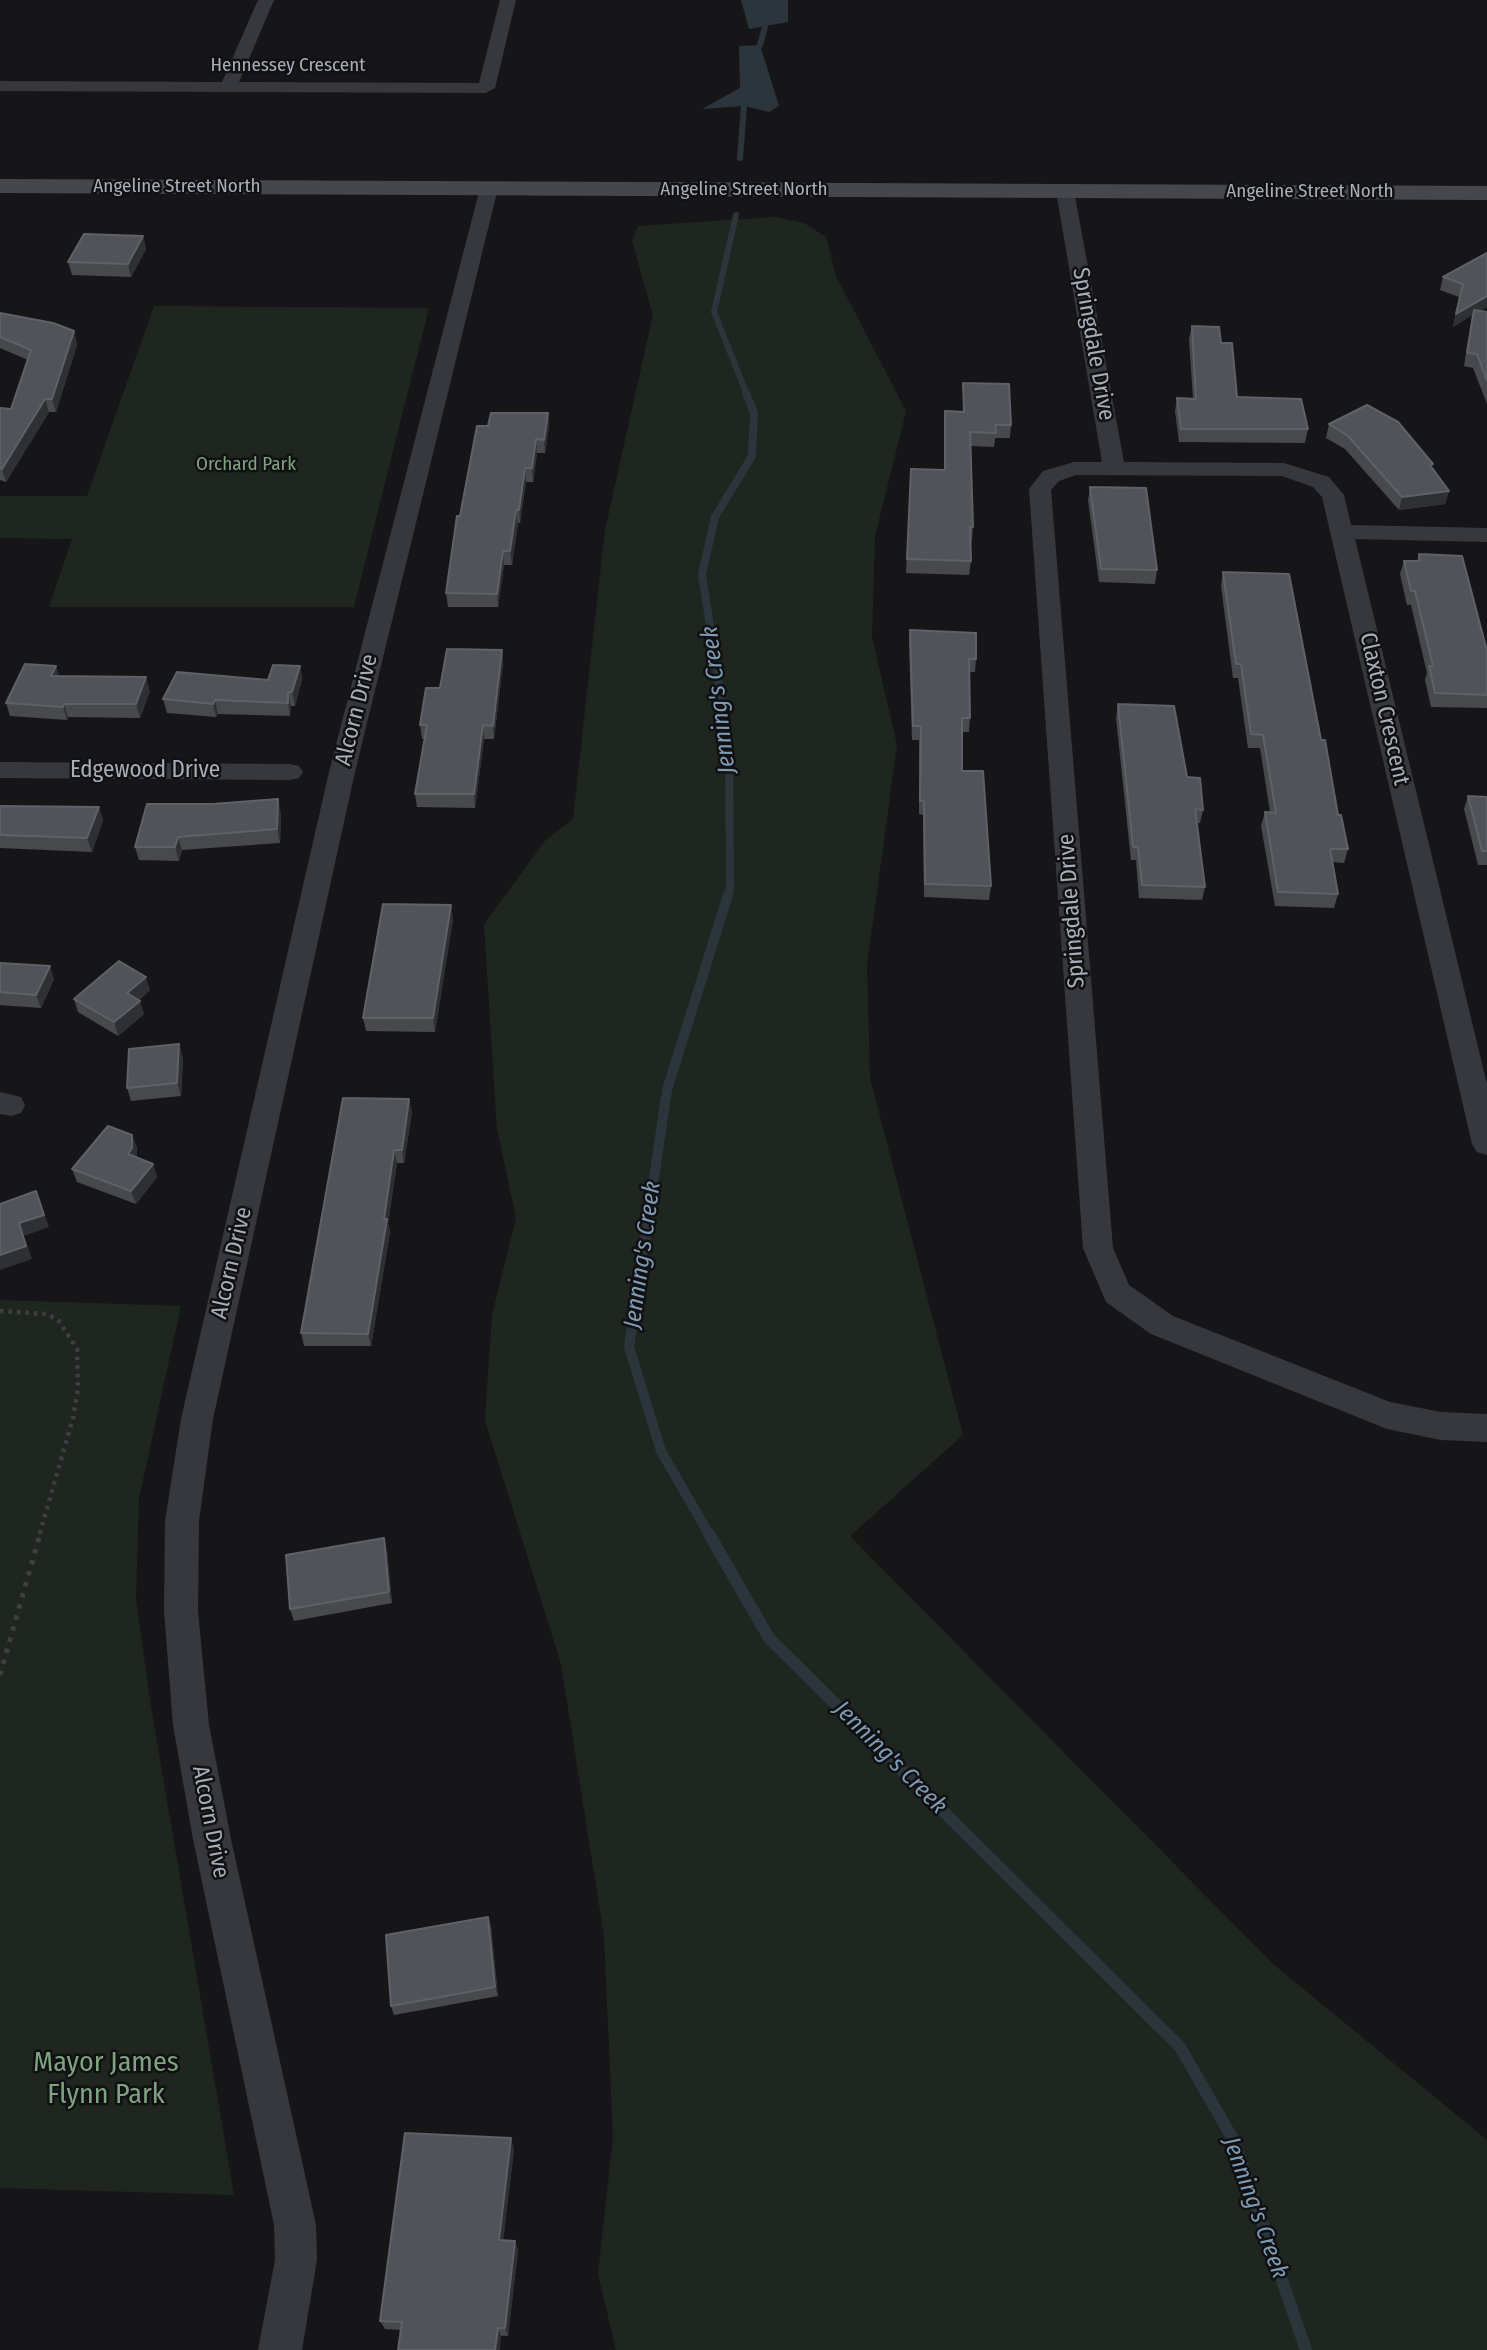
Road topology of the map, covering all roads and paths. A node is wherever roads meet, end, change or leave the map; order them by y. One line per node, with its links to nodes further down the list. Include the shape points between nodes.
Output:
1 (266, 0): 4 (street)
2 (508, 0): 4 (street, Hennessey Crescent, via 486,88)
3 (0, 86): 4 (street, Hennessey Crescent)
4 (228, 87)
5 (0, 186): 6 (main road, Angeline Street North)
6 (489, 188): 7 (main road, Angeline Street North); 18 (street, Alcorn Drive, via 342,772 197,1419 182,1521 181,1611 191,1725 295,2225 296,2259)
7 (1065, 191): 8 (main road, Angeline Street North); 9 (street, Springdale Drive)
8 (1487, 193)
9 (1114, 468): 10 (street, Claxton Crescent, via 1304,474 1333,495); 16 (street, Springdale Drive, via 1074,469 1051,476 1040,489 1098,1248 1117,1293 1162,1325 1387,1415 1441,1426)
10 (1342, 532): 11 (street); 14 (street, Claxton Crescent)
11 (1487, 535)
12 (0, 770): 13 (street, Edgewood Drive)
13 (290, 772)
14 (1487, 1144)
15 (0, 1311): 17 (path, via 47,1314 59,1321 77,1349 78,1389)
16 (1487, 1428)
17 (0, 1675)
18 (280, 2350)

